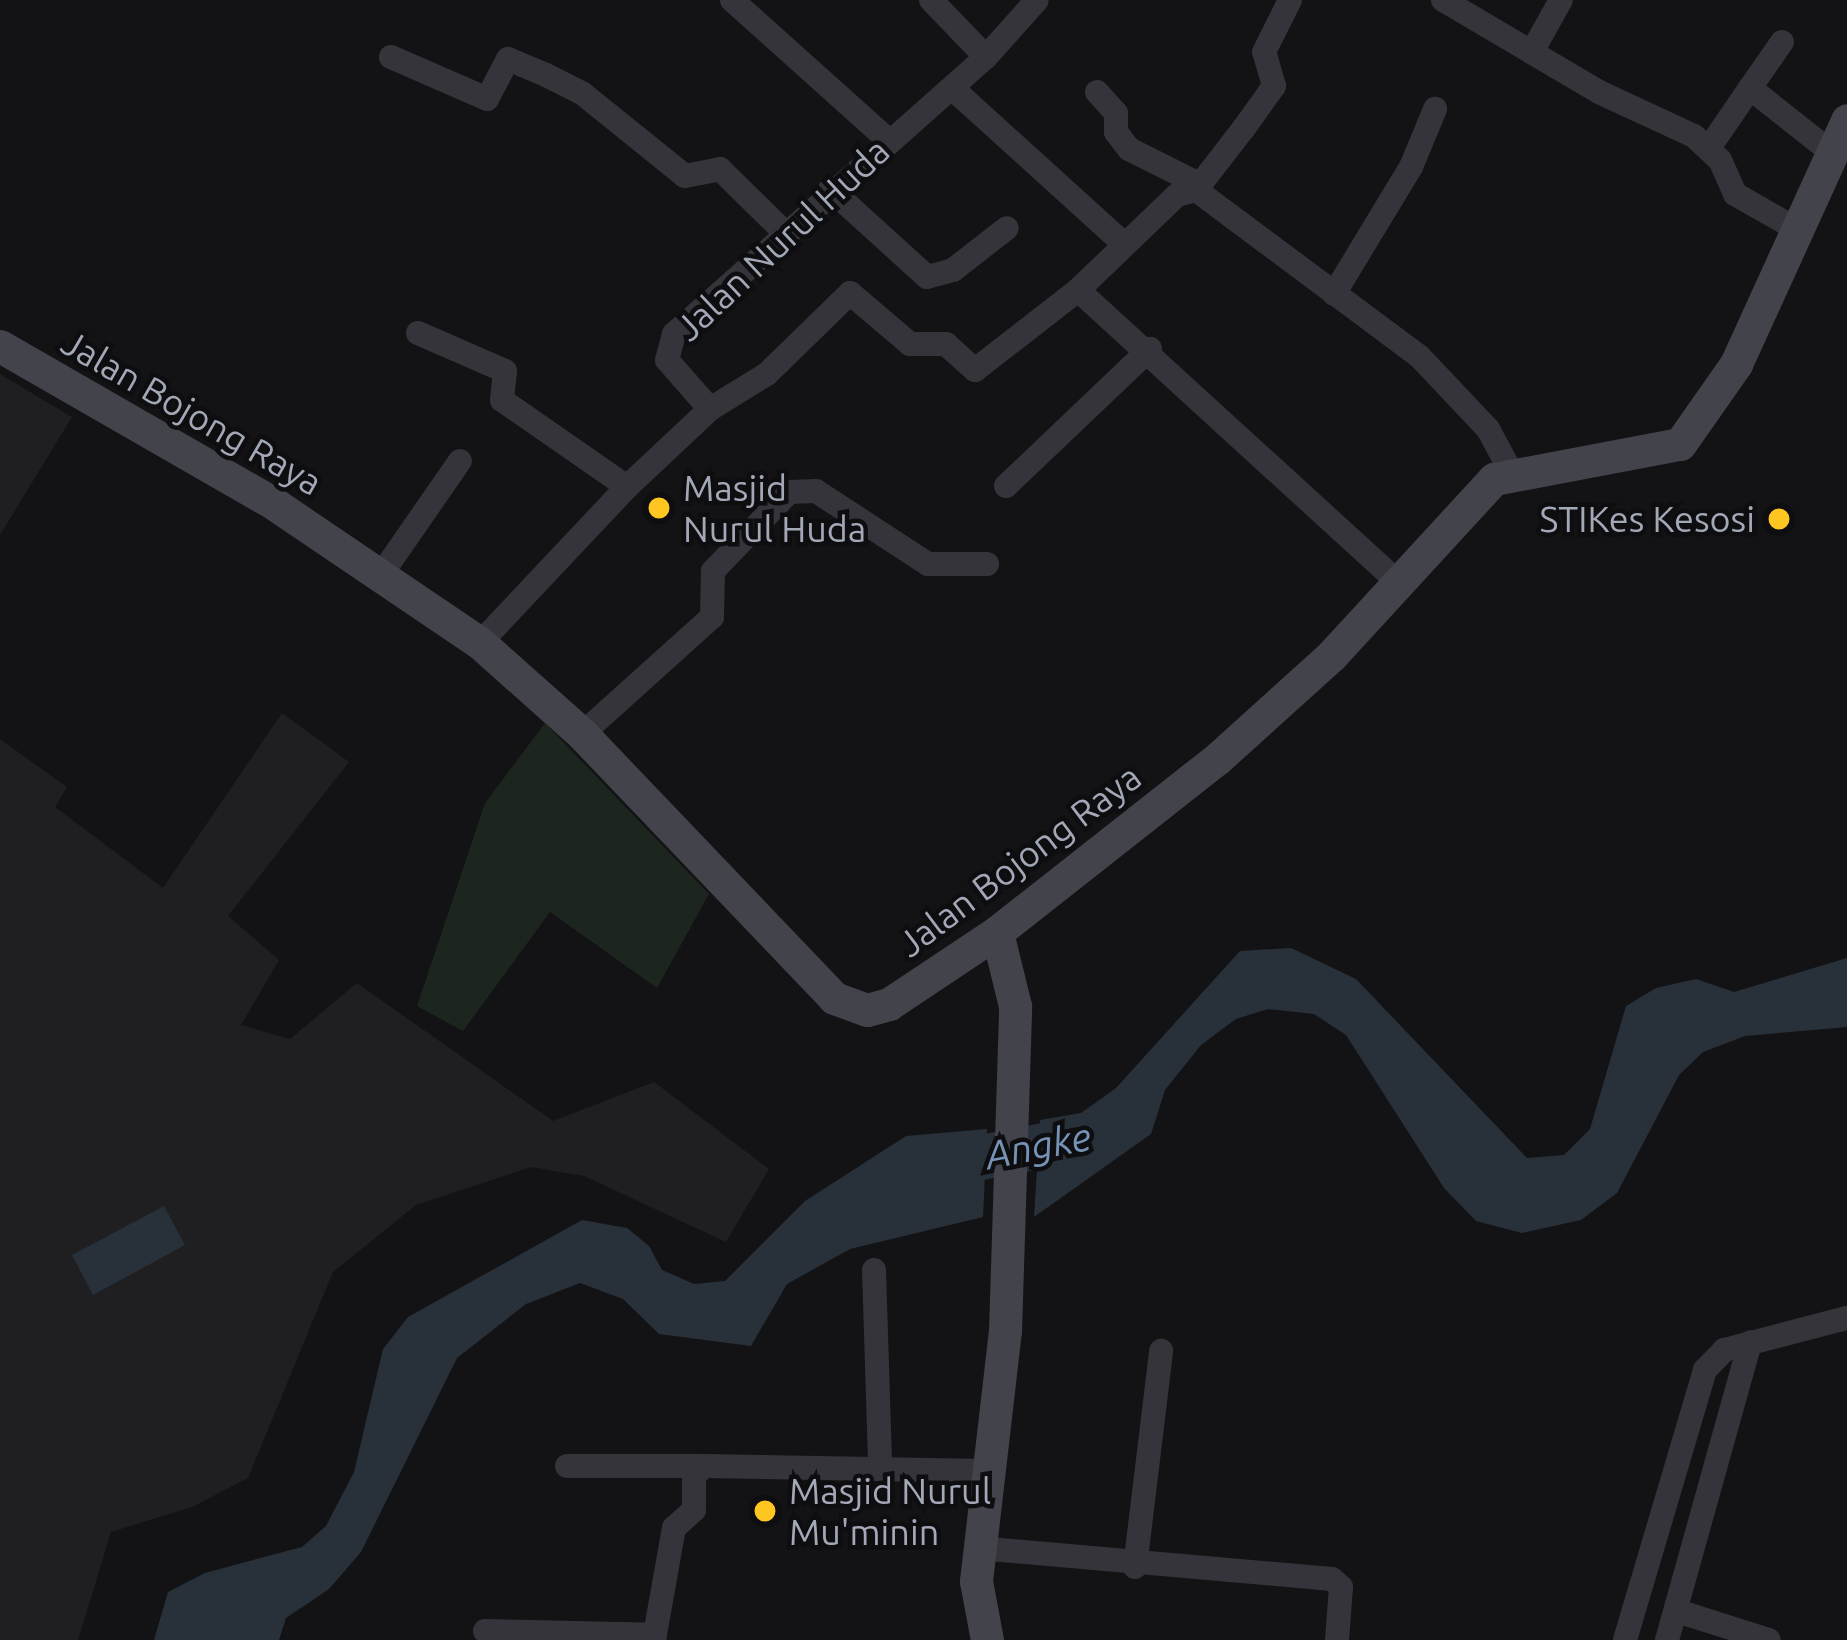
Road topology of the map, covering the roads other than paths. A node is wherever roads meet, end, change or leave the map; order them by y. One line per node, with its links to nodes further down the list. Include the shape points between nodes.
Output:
1 (732, 0): 16 (street)
2 (931, 0): 10 (street)
3 (1037, 0): 10 (street, Jalan Nurul Huda)
4 (1290, 0): 19 (street, via 1264,52 1274,86)
5 (1443, 0): 8 (street)
6 (1561, 0): 8 (street)
7 (1782, 42): 12 (street)
8 (1533, 50): 17 (street)
9 (391, 57): 23 (street, via 487,99 508,58 582,93 685,176 720,169)
10 (986, 57): 11 (street, Jalan Nurul Huda)
11 (952, 88): 16 (street, Jalan Nurul Huda); 24 (street)
12 (1750, 88): 17 (street); 18 (street)
13 (1096, 92): 19 (street, via 1116,113 1130,149)
14 (1435, 109): 26 (street, via 1411,167)
15 (1847, 120): 18 (street)
16 (888, 140): 20 (street, Jalan Nurul Huda)
17 (1709, 148): 22 (street, via 1735,194)
18 (1832, 153): 22 (street)
19 (1196, 186): 24 (street); 26 (street)
20 (830, 190): 21 (street, via 927,277 953,270); 23 (street, Jalan Nurul Huda)
21 (1007, 228)
22 (1796, 229): 32 (street, via 1736,364 1680,444)
23 (783, 231): 30 (street, Jalan Nurul Huda, via 667,344 667,360)
24 (1124, 244): 25 (street)
25 (1078, 290): 29 (street); 30 (street, via 975,370 946,344 910,344 850,293 767,374)
26 (1334, 294): 32 (street, via 1456,389)
27 (418, 333): 34 (street, via 505,371 502,400)
28 (0, 346): 36 (street, Jalan Bojong Raya)
29 (1150, 349): 33 (street); 37 (street)
30 (710, 409): 34 (street)
31 (460, 461): 36 (street)
32 (1510, 470): 37 (street, Jalan Bojong Raya, via 1476,496)
33 (1006, 486)
34 (627, 487): 38 (street)
35 (987, 564): 39 (street, via 928,564 816,491 789,492 710,575 712,616)
36 (383, 572): 38 (street, Jalan Bojong Raya)
37 (1401, 585): 40 (street, Jalan Bojong Raya, via 1217,760)
38 (480, 644): 39 (street, Jalan Bojong Raya)
39 (582, 734): 40 (street, Jalan Bojong Raya, via 852,1008 889,1004)
40 (997, 932): 48 (street, via 1015,1006 1005,1331)
41 (874, 1270): 47 (street)
42 (1847, 1318): 43 (street)
43 (1750, 1342): 51 (street); 56 (street, via 1724,1350 1705,1370)
44 (1161, 1351): 50 (street)
45 (567, 1466): 46 (street)
46 (703, 1466): 47 (street); 53 (street, via 694,1477 692,1514 674,1528)
47 (880, 1466): 48 (street)
48 (986, 1471): 49 (street)
49 (978, 1548): 50 (street); 54 (street)
50 (1135, 1567): 55 (street, via 1337,1581)
51 (1677, 1611): 57 (street); 58 (street)
52 (485, 1631): 53 (street)
53 (654, 1638)
54 (987, 1640)
55 (1337, 1640)
56 (1624, 1640)
57 (1667, 1640)
58 (1769, 1640)

